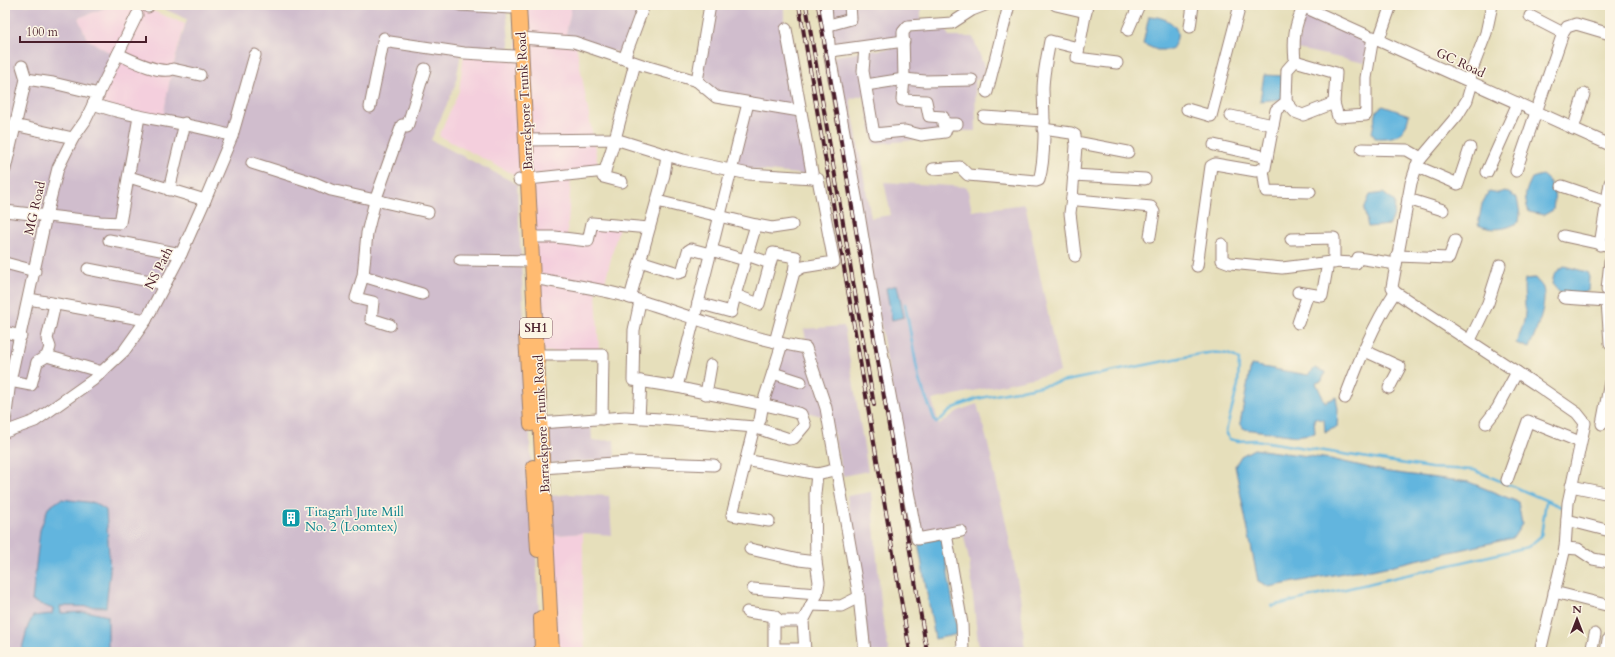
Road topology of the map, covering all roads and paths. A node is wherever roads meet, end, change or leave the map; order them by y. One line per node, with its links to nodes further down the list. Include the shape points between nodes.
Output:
1 (460, 5): 14 (street)
2 (644, 5): 34 (street)
3 (710, 5): 44 (street)
4 (826, 5): 19 (street)
5 (850, 5): 19 (street, via 851,19)
6 (985, 5): 27 (street, via 952,23 908,26 903,32)
7 (1009, 5): 47 (street)
8 (1056, 5): 16 (street)
9 (1139, 5): 22 (street)
10 (1193, 5): 20 (street)
11 (1240, 5): 56 (street, via 1211,116)
12 (1391, 5): 26 (street)
13 (1492, 5): 45 (street, via 1486,33)
14 (513, 6): 25 (main road, Barrackpore Trunk Road / SH1); 33 (main road, Barrackpore Trunk Road / SH1)
15 (1302, 6): 26 (street, GC Road); 35 (street, via 1293,38)
16 (1087, 8): 29 (street)
17 (137, 15): 31 (street, MG Road)
18 (1530, 16): 23 (street)
19 (829, 25): 30 (street)
20 (1190, 26)
21 (786, 29): 57 (street)
22 (1128, 30)
23 (1563, 34): 24 (street, via 1571,24); 58 (street)
24 (1610, 34)
25 (521, 38): 34 (street, via 574,42); 70 (main road, Barrackpore Trunk Road / SH1)
26 (1376, 38): 45 (street, GC Road); 52 (street, via 1366,78 1366,115 1338,117)
27 (904, 41): 28 (street); 42 (street)
28 (865, 47): 30 (street); 46 (street, via 863,71)
29 (1078, 48): 37 (street, via 1077,58); 63 (street, via 1050,41 1044,74)
30 (831, 51): 198 (street, via 880,348 917,539)
31 (118, 54): 40 (street, via 147,66); 48 (street, MG Road)
32 (255, 55): 67 (street, NS Path)
33 (514, 56): 55 (street, via 464,53 383,40); 92 (main road, Barrackpore Trunk Road / SH1)
34 (624, 59): 36 (street)
35 (1294, 61): 50 (street, via 1287,70); 52 (street, via 1336,73)
36 (635, 63): 44 (street); 69 (street)
37 (1117, 63)
38 (22, 66): 41 (street)
39 (425, 69): 101 (street)
40 (200, 75)
41 (26, 79): 48 (street); 65 (street)
42 (904, 79): 43 (street); 46 (street); 46 (street, via 902,100 926,101 929,116 942,118 942,124 953,124 945,132 921,135 905,130 874,134)
43 (972, 80)
44 (697, 81): 51 (street, via 716,97)
45 (1470, 81): 53 (street, GC Road); 79 (street, via 1467,100 1457,116)
46 (866, 85)
47 (988, 92)
48 (99, 94): 54 (street, MG Road)
49 (1584, 94): 66 (street)
50 (1286, 102): 52 (street, via 1295,112 1303,115); 64 (street, via 1276,110)
51 (748, 103): 57 (street); 83 (street)
52 (1334, 103)
53 (1518, 103): 58 (street, GC Road); 87 (street)
54 (93, 104): 60 (street); 68 (street, MG Road)
55 (370, 107)
56 (1187, 109)
57 (800, 112): 90 (street)
58 (1537, 112): 66 (street, GC Road); 85 (street)
59 (1232, 116): 64 (street)
60 (139, 117): 62 (street); 89 (street)
61 (984, 117): 63 (street)
62 (185, 123): 67 (street); 96 (street)
63 (1044, 125): 71 (street, via 1075,135); 82 (street, via 1040,176 1036,181 968,175 960,167)
64 (1273, 125): 78 (street)
65 (10, 127): 68 (street); 81 (street)
66 (1573, 129): 72 (street, GC Road)
67 (232, 136): 100 (street, NS Path)
68 (73, 138): 107 (street, MG Road, via 58,168)
69 (616, 139): 70 (street); 77 (street); 86 (street)
70 (526, 140): 92 (main road, Barrackpore Trunk Road / SH1)
71 (1076, 142): 76 (street); 88 (street)
72 (1610, 144)
73 (1214, 145): 78 (street)
74 (1470, 148): 79 (street, via 1458,184)
75 (1362, 149): 79 (street, via 1407,150)
76 (1128, 152)
77 (667, 155): 83 (street); 102 (street)
78 (1267, 157): 84 (street)
79 (1419, 162): 99 (street)
80 (252, 163): 101 (street, via 331,190)
81 (5, 169)
82 (933, 169)
83 (731, 170): 90 (street, via 749,174); 108 (street)
84 (1263, 170): 97 (street, via 1266,191); 133 (street, via 1215,164 1211,166)
85 (1516, 170)
86 (605, 171): 92 (street); 93 (street, via 604,177)
87 (1488, 172)
88 (1073, 175): 91 (street); 98 (street)
89 (128, 176): 96 (street); 107 (street, via 120,223)
90 (813, 178): 136 (street, via 818,179 834,262 802,267)
91 (1145, 179)
92 (523, 180): 114 (main road, Barrackpore Trunk Road / SH1); 126 (main road, Barrackpore Trunk Road / SH1)
93 (622, 182)
94 (1610, 183): 103 (street)
95 (1562, 186): 103 (street)
96 (169, 190): 100 (street)
97 (1310, 192)
98 (1072, 198): 112 (street, via 1151,207 1154,212); 122 (street, via 1070,213)
99 (1408, 199): 104 (street); 125 (street)
100 (205, 200): 121 (street, NS Path)
101 (375, 201): 106 (street); 137 (street, via 367,233)
102 (657, 201): 108 (street); 111 (street)
103 (1606, 201): 119 (street)
104 (1443, 210)
105 (5, 211): 107 (street)
106 (428, 212)
107 (46, 216): 135 (street, MG Road)
108 (719, 216): 110 (street); 120 (street)
109 (792, 224): 110 (street, via 772,228)
110 (756, 225): 123 (street)
111 (649, 228): 114 (street, via 592,223 588,241); 127 (street)
112 (1150, 236)
113 (1564, 236): 119 (street)
114 (531, 237): 126 (main road, Barrackpore Trunk Road / SH1)
115 (1291, 239): 130 (street, via 1334,238)
116 (109, 240): 121 (street)
117 (1454, 241): 125 (street, via 1449,258)
118 (1222, 244): 130 (street, via 1222,260 1230,263 1282,268)
119 (1605, 245)
120 (710, 252): 123 (street); 127 (street, via 691,249 688,251 682,272 678,273); 148 (street)
121 (181, 254): 139 (street, NS Path)
122 (1075, 256)
123 (746, 258): 129 (street); 143 (street)
124 (460, 260): 126 (street)
125 (1396, 260): 130 (street, via 1358,258 1356,263); 141 (street, via 1392,286)
126 (528, 261): 138 (main road, Barrackpore Trunk Road / SH1); 216 (main road, Barrackpore Trunk Road / SH1, via 528,392)
127 (640, 261): 146 (street)
128 (5, 263): 135 (street)
129 (770, 263): 136 (street, via 773,253 796,257); 143 (street, via 759,304)
130 (1331, 263): 152 (street, via 1322,296 1303,293)
131 (1500, 264): 156 (street, via 1488,303)
132 (1610, 264): 140 (street)
133 (1197, 266)
134 (88, 269): 139 (street)
135 (35, 272): 145 (street, MG Road)
136 (794, 272): 157 (street)
137 (363, 276): 142 (street); 153 (street, via 356,298 373,302 371,319)
138 (533, 278): 146 (street); 160 (main road, Barrackpore Trunk Road / SH1)
139 (166, 284): 151 (street, NS Path)
140 (1609, 290): 147 (street)
141 (1395, 292): 156 (street); 159 (street, via 1382,311)
142 (422, 294)
143 (735, 295): 148 (street, via 731,312)
144 (1564, 298): 147 (street)
145 (30, 299): 149 (street); 155 (street, MG Road)
146 (635, 300): 150 (street); 167 (street, via 633,380)
147 (1607, 301): 158 (street)
148 (698, 303): 150 (street)
149 (55, 304): 151 (street); 161 (street, via 47,339 50,347)
150 (694, 318): 157 (street); 170 (street)
151 (146, 320): 163 (street, NS Path, via 124,351)
152 (1298, 323)
153 (390, 325)
154 (5, 332): 155 (street)
155 (22, 336): 166 (street, MG Road)
156 (1470, 340): 164 (street)
157 (778, 343): 165 (street); 189 (street, via 806,348 826,408)
158 (1610, 343)
159 (1363, 350): 171 (street, via 1400,367); 173 (street)
160 (537, 355): 177 (street, via 603,355); 179 (main road, Barrackpore Trunk Road / SH1)
161 (47, 356): 163 (street); 166 (street, via 37,362 31,385)
162 (712, 365): 172 (street)
163 (102, 372): 184 (street, NS Path, via 35,421)
164 (1517, 372): 180 (street, via 1497,409); 181 (street, via 1577,413)
165 (773, 373): 168 (street); 175 (street)
166 (10, 381): 174 (street, MG Road)
167 (641, 381): 170 (street); 176 (street)
168 (802, 382)
169 (1610, 382): 182 (street)
170 (677, 387): 172 (street)
171 (1389, 388)
172 (706, 394): 175 (street)
173 (1345, 398)
174 (6, 401): 178 (street, MG Road)
175 (763, 403): 183 (street, via 758,424); 183 (street, via 801,414 805,424 794,438 789,439)
176 (639, 418): 177 (street); 183 (street)
177 (602, 419): 179 (street)
178 (5, 422)
179 (540, 423): 188 (main road, Barrackpore Trunk Road / SH1)
180 (1486, 423)
181 (1585, 423): 182 (street); 185 (street)
182 (1606, 425)
183 (754, 427): 186 (street)
184 (5, 432)
185 (1580, 442): 191 (street, via 1528,421); 192 (street)
186 (746, 460): 190 (street); 195 (street, via 732,515)
187 (714, 465): 188 (street, via 629,462)
188 (542, 468): 217 (main road, Barrackpore Trunk Road / SH1)
189 (838, 470): 190 (street); 206 (street)
190 (817, 474): 201 (street)
191 (1507, 480)
192 (1571, 486): 193 (street); 194 (street)
193 (1610, 494)
194 (1567, 520): 197 (street); 199 (street)
195 (769, 521)
196 (961, 531): 198 (street)
197 (1610, 531)
198 (946, 534): 218 (street, via 962,624)
199 (1565, 548): 202 (street, via 1578,549 1593,559); 204 (street)
200 (750, 549): 201 (street)
201 (816, 562): 205 (street, via 819,582)
202 (1610, 562)
203 (753, 589): 205 (street)
204 (1554, 592): 208 (street); 219 (street)
205 (817, 594): 207 (street)
206 (859, 597): 207 (street, via 841,606); 215 (street)
207 (811, 605): 211 (street)
208 (1610, 606)
209 (748, 612): 210 (street)
210 (774, 616): 211 (street, via 780,621); 214 (street, via 774,649)
211 (803, 621): 214 (street)
212 (1595, 634): 220 (street)
213 (1608, 640): 221 (street)
214 (805, 651)
215 (863, 651)
216 (542, 652)
217 (552, 652)
218 (963, 652)
219 (1540, 652)
220 (1591, 652)
221 (1606, 652)

